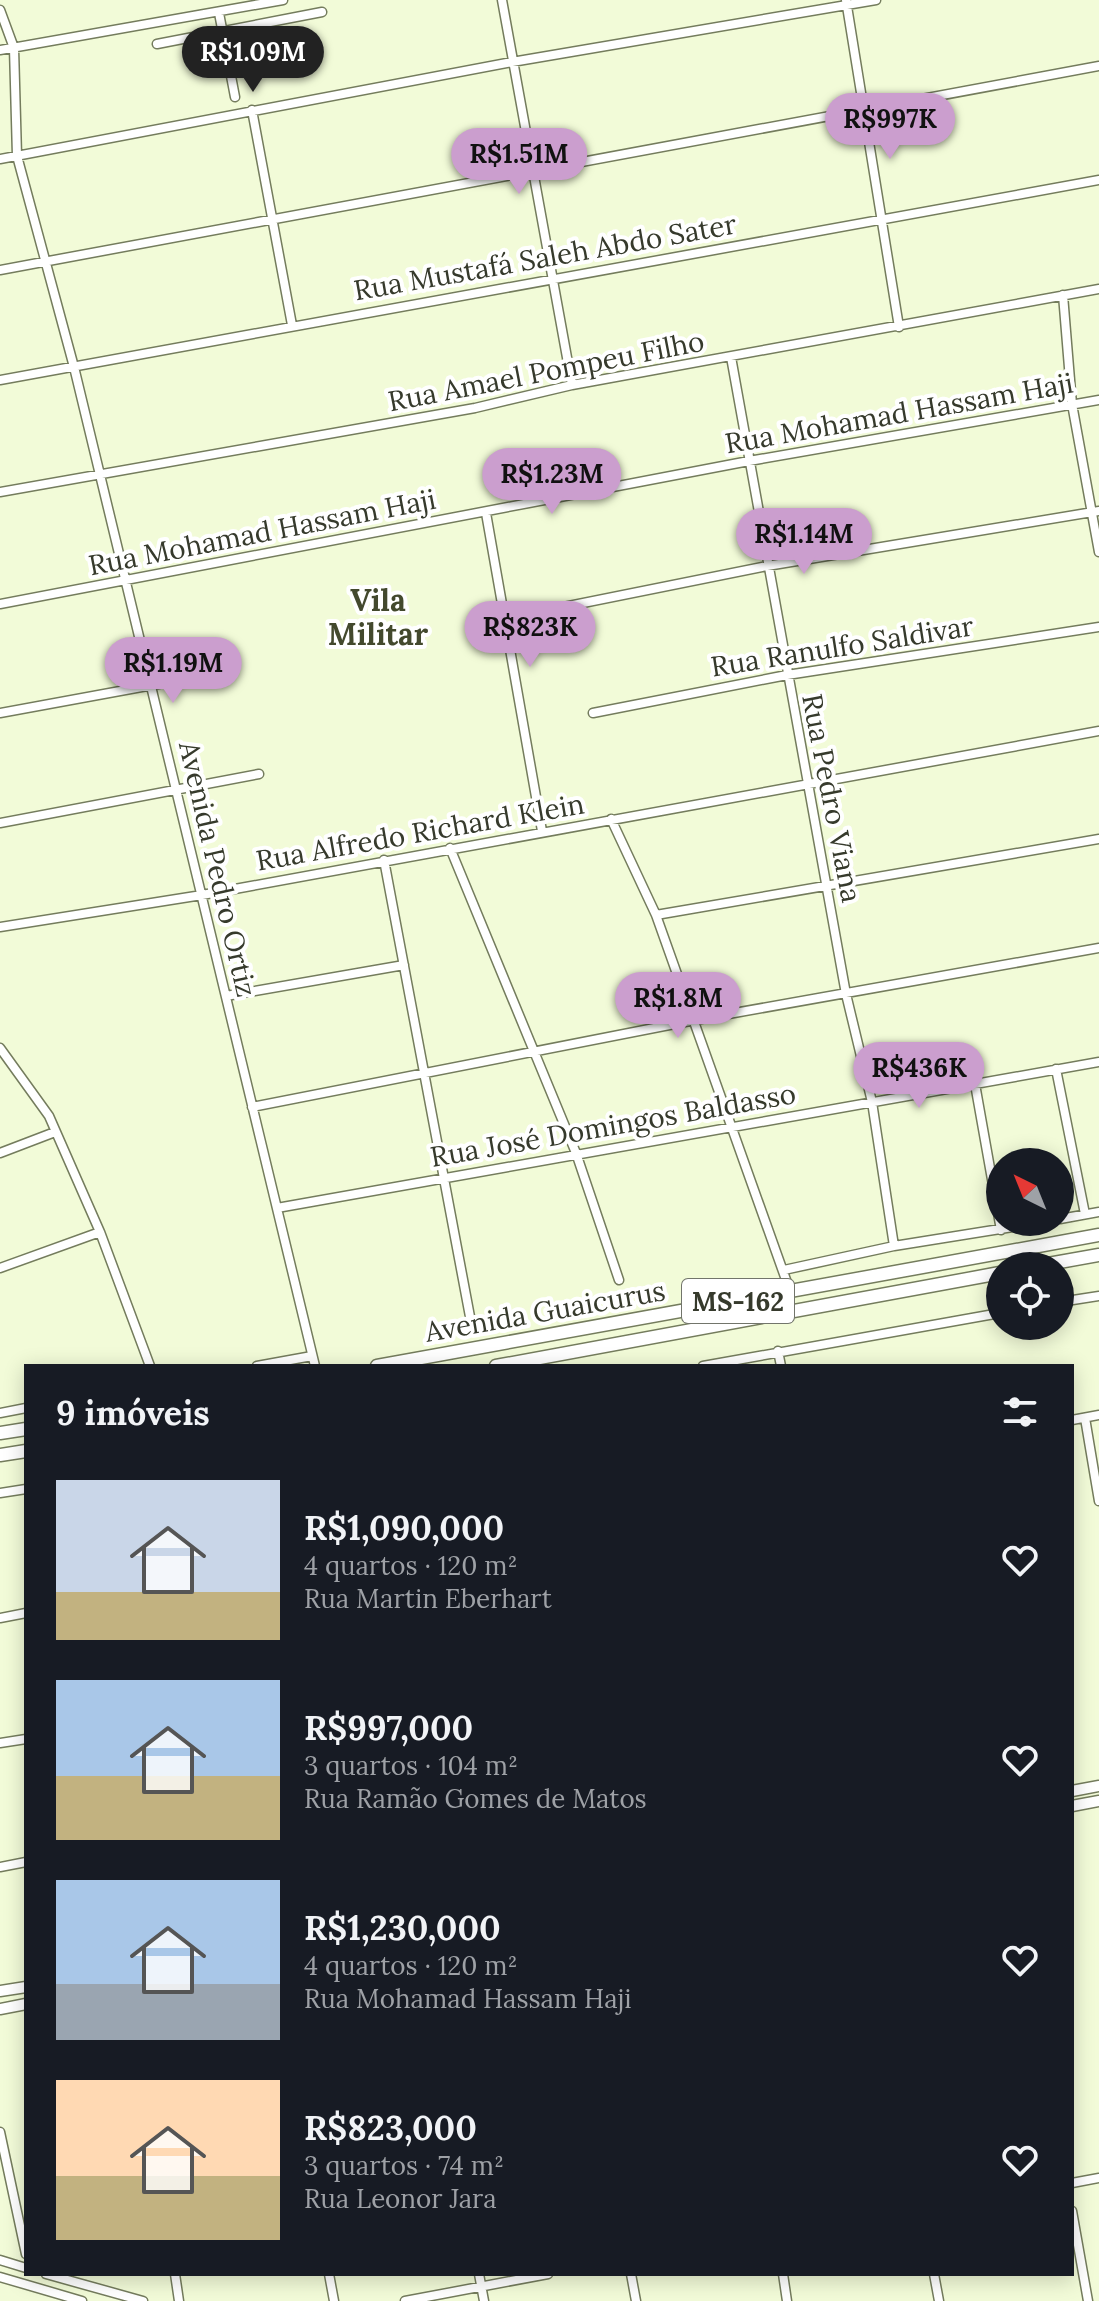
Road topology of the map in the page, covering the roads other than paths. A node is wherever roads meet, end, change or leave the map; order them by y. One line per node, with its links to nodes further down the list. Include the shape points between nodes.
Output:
1 (283, 0): 7 (street)
2 (502, 0): 12 (street)
3 (876, 0): 4 (street)
4 (846, 3): 12 (street); 16 (street)
5 (0, 10): 10 (street, Avenida Pedro Ortiz)
6 (322, 12): 8 (street)
7 (219, 13): 8 (street); 10 (street)
8 (222, 31): 9 (street); 14 (street)
9 (157, 44)
10 (14, 48): 11 (street); 17 (street, Avenida Pedro Ortiz)
11 (0, 50)
12 (512, 62): 15 (street); 19 (street)
13 (1099, 66): 16 (street)
14 (235, 97)
15 (252, 110): 17 (street); 21 (street)
16 (865, 111): 19 (street); 22 (street)
17 (17, 156): 18 (street); 23 (street, Avenida Pedro Ortiz)
18 (0, 159)
19 (531, 170): 21 (street); 25 (street)
20 (1099, 180): 22 (street, Rua Mustafá Saleh Abdo Sater)
21 (272, 217): 23 (street); 28 (street)
22 (884, 217): 25 (street, Rua Mustafá Saleh Abdo Sater); 29 (street)
23 (46, 262): 24 (street); 31 (street, Avenida Pedro Ortiz)
24 (0, 270)
25 (551, 279): 28 (street, Rua Mustafá Saleh Abdo Sater); 33 (street)
26 (1099, 289): 27 (street, Rua Amael Pompeu Filho)
27 (1063, 295): 29 (street, Rua Amael Pompeu Filho); 35 (street)
28 (292, 325): 31 (street, Rua Mustafá Saleh Abdo Sater)
29 (899, 327): 30 (street, Rua Amael Pompeu Filho)
30 (731, 357): 33 (street, Rua Amael Pompeu Filho); 36 (street, Rua Pedro Viana)
31 (74, 367): 32 (street, Rua Mustafá Saleh Abdo Sater); 37 (street, Avenida Pedro Ortiz)
32 (0, 380)
33 (572, 385): 37 (street, Rua Amael Pompeu Filho, via 475,408)
34 (1099, 400): 35 (street, Rua Mohamad Hassam Haji)
35 (1072, 404): 36 (street, Rua Mohamad Hassam Haji); 39 (street)
36 (749, 461): 40 (street, Rua Mohamad Hassam Haji); 42 (street, Rua Pedro Viana)
37 (98, 472): 38 (street, Rua Amael Pompeu Filho); 43 (street, Avenida Pedro Ortiz)
38 (0, 492)
39 (1096, 512): 41 (street); 42 (street)
40 (486, 513): 43 (street, Rua Mohamad Hassam Haji); 45 (street)
41 (1099, 552)
42 (767, 566): 45 (street); 48 (street, Rua Pedro Viana)
43 (126, 580): 44 (street, Rua Mohamad Hassam Haji); 49 (street, Avenida Pedro Ortiz)
44 (0, 604)
45 (504, 619): 58 (street)
46 (1099, 627): 48 (street, Rua Ranulfo Saldivar)
47 (218, 673): 49 (street)
48 (787, 675): 51 (street, Rua Ranulfo Saldivar); 54 (street, Rua Pedro Viana)
49 (151, 686): 50 (street); 55 (street, Avenida Pedro Ortiz)
50 (0, 713)
51 (593, 713)
52 (1099, 731): 54 (street)
53 (259, 774): 55 (street)
54 (808, 783): 56 (street, Rua Alfredo Richard Klein); 62 (street, Rua Pedro Viana)
55 (177, 792): 57 (street); 63 (street, Avenida Pedro Ortiz)
56 (611, 819): 58 (street, Rua Alfredo Richard Klein); 64 (street)
57 (0, 823)
58 (542, 831): 60 (street, Rua Alfredo Richard Klein)
59 (1099, 839): 62 (street)
60 (450, 848): 61 (street, Rua Alfredo Richard Klein); 72 (street)
61 (384, 860): 63 (street, Rua Alfredo Richard Klein); 67 (street)
62 (827, 887): 64 (street); 68 (street, Rua Pedro Viana)
63 (202, 895): 65 (street, Rua Alfredo Richard Klein); 69 (street, Avenida Pedro Ortiz)
64 (656, 915): 70 (street)
65 (0, 927)
66 (1099, 948): 68 (street)
67 (404, 965): 69 (street); 75 (street)
68 (846, 994): 70 (street); 77 (street, Rua Pedro Viana)
69 (226, 996): 78 (street, Avenida Pedro Ortiz)
70 (695, 1020): 72 (street); 79 (street)
71 (0, 1048): 80 (street)
72 (535, 1051): 75 (street); 83 (street)
73 (1099, 1062): 74 (street, Rua José Domingos Baldasso)
74 (1056, 1069): 76 (street, Rua José Domingos Baldasso); 87 (street)
75 (425, 1072): 78 (street); 84 (street)
76 (975, 1084): 77 (street, Rua José Domingos Baldasso); 81 (street)
77 (872, 1102): 79 (street, Rua José Domingos Baldasso); 92 (street, Rua Pedro Viana)
78 (252, 1107): 85 (street, Avenida Pedro Ortiz)
79 (732, 1127): 83 (street, Rua José Domingos Baldasso); 96 (street)
80 (55, 1132): 82 (street); 89 (street)
81 (986, 1148)
82 (0, 1153)
83 (576, 1153): 84 (street, Rua José Domingos Baldasso); 98 (street)
84 (445, 1176): 85 (street, Rua José Domingos Baldasso); 103 (street)
85 (277, 1208): 105 (street, Avenida Pedro Ortiz)
86 (1099, 1212): 87 (street)
87 (1085, 1214): 88 (street)
88 (1074, 1216)
89 (100, 1232): 95 (street); 106 (street)
90 (986, 1232): 92 (street)
91 (1099, 1235): 99 (main road, Avenida Guaicurus / MS-162)
92 (894, 1246): 96 (street)
93 (1099, 1255): 94 (main road)
94 (1074, 1259)
95 (0, 1268)
96 (784, 1270): 99 (street)
97 (986, 1276): 110 (main road, Avenida Guaicurus / MS-162)
98 (619, 1280)
99 (790, 1291): 109 (main road, Avenida Guaicurus / MS-162)
100 (1099, 1296): 101 (street)
101 (1074, 1300)
102 (986, 1315): 104 (street)
103 (471, 1322)
104 (778, 1351): 111 (street); 112 (street)
105 (312, 1356): 107 (street); 108 (street, Avenida Pedro Ortiz)
106 (149, 1364)
107 (268, 1364)
108 (314, 1364)
109 (388, 1364)
110 (507, 1364)
111 (713, 1364)
112 (781, 1364)
113 (24, 1408): 114 (street)
114 (0, 1413)
115 (1099, 1415): 116 (street)
116 (1085, 1418): 117 (street); 124 (street)
117 (1074, 1420)
118 (24, 1429): 119 (main road)
119 (0, 1433)
120 (24, 1451): 121 (main road)
121 (0, 1455)
122 (24, 1489): 123 (street)
123 (0, 1493)
124 (1099, 1501)
125 (24, 1613): 126 (street)
126 (0, 1618)
127 (24, 1739): 128 (street)
128 (0, 1743)
129 (1099, 1786): 130 (street)
130 (1074, 1791)
131 (1099, 1801): 132 (street)
132 (1074, 1806)
133 (24, 1862): 134 (street)
134 (0, 1867)
135 (24, 1987): 136 (street)
136 (0, 1991)
137 (24, 2004): 138 (street)
138 (0, 2009)
139 (0, 2132): 143 (street)
140 (1099, 2178): 141 (street)
141 (1074, 2183)
142 (1074, 2232): 167 (street)
143 (24, 2245)
144 (0, 2260): 145 (street)
145 (24, 2267)
146 (29, 2276): 156 (street)
147 (53, 2276): 159 (street)
148 (175, 2276): 160 (street)
149 (329, 2276): 161 (street)
150 (479, 2276): 157 (street)
151 (537, 2276): 157 (street)
152 (631, 2276): 164 (street)
153 (783, 2276): 165 (street)
154 (934, 2276): 166 (street)
155 (0, 2277): 156 (street)
156 (28, 2285): 158 (street)
157 (481, 2286): 162 (street); 163 (street)
158 (80, 2301)
159 (143, 2301)
160 (179, 2301)
161 (334, 2301)
162 (405, 2301)
163 (484, 2301)
164 (636, 2301)
165 (787, 2301)
166 (939, 2301)
167 (1088, 2301)

